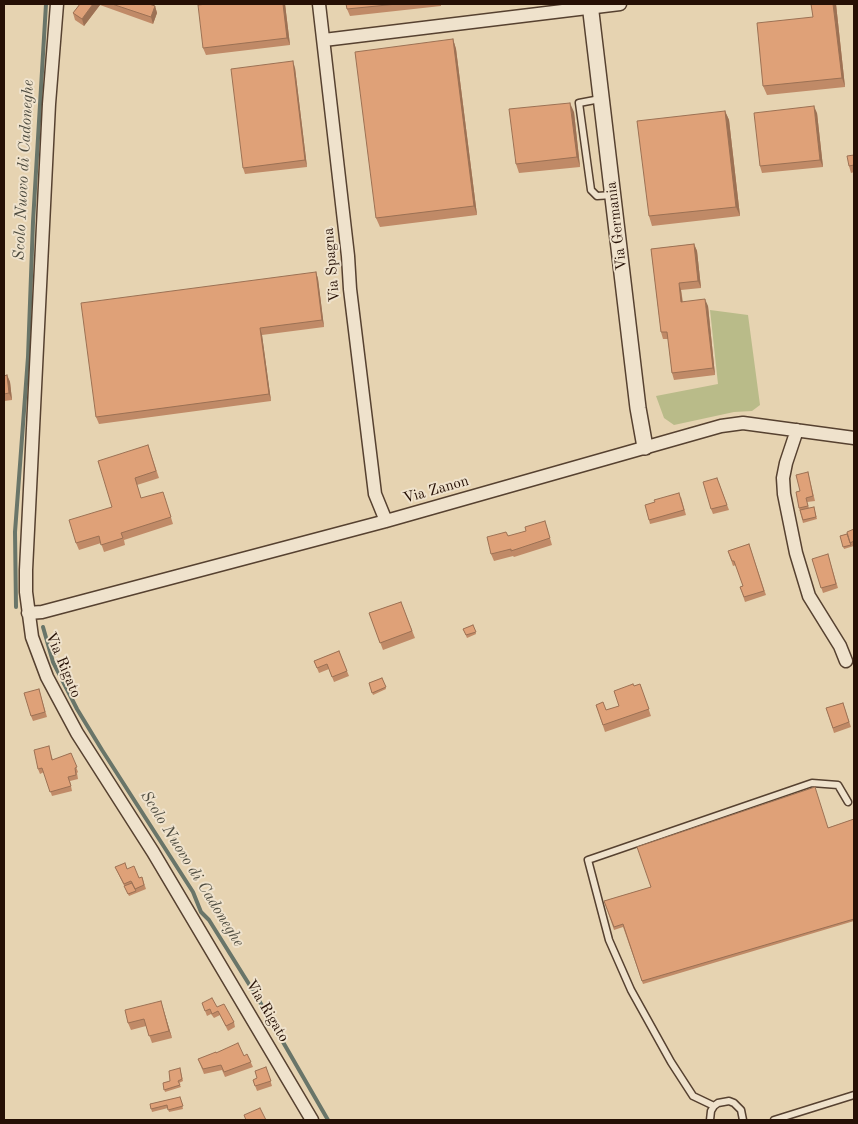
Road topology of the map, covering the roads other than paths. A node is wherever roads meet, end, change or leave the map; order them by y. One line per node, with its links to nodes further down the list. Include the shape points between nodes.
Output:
1 (57, 4): 12 (street, Via Rigato, via 49,104 26,570)
2 (319, 4): 5 (street, Via Spagna)
3 (620, 4): 4 (street)
4 (590, 6): 5 (street); 6 (street, Via Germania)
5 (324, 40): 11 (street, Via Spagna, via 375,494)
6 (601, 99): 7 (street, Via Germania); 7 (lane, via 579,103 591,190 597,196)
7 (613, 195): 10 (street, Via Germania, via 638,408)
8 (797, 430): 9 (street, Via Zanon); 10 (street, Via Zanon, via 743,423); 13 (street, via 783,478 796,553 809,596)
9 (854, 438)
10 (646, 447): 11 (street, Via Zanon)
11 (386, 521): 12 (street, Via Zanon, via 42,612)
12 (28, 613): 17 (street, Via Rigato, via 40,659 77,733 178,894)
13 (846, 661)
14 (848, 802): 16 (lane, via 838,785 812,783 588,860 609,940 631,990 693,1096)
15 (854, 1094): 20 (lane)
16 (714, 1106): 18 (lane); 19 (lane, via 723,1101 734,1102 741,1110)
17 (312, 1120)
18 (710, 1120)
19 (743, 1120)
20 (774, 1120)

